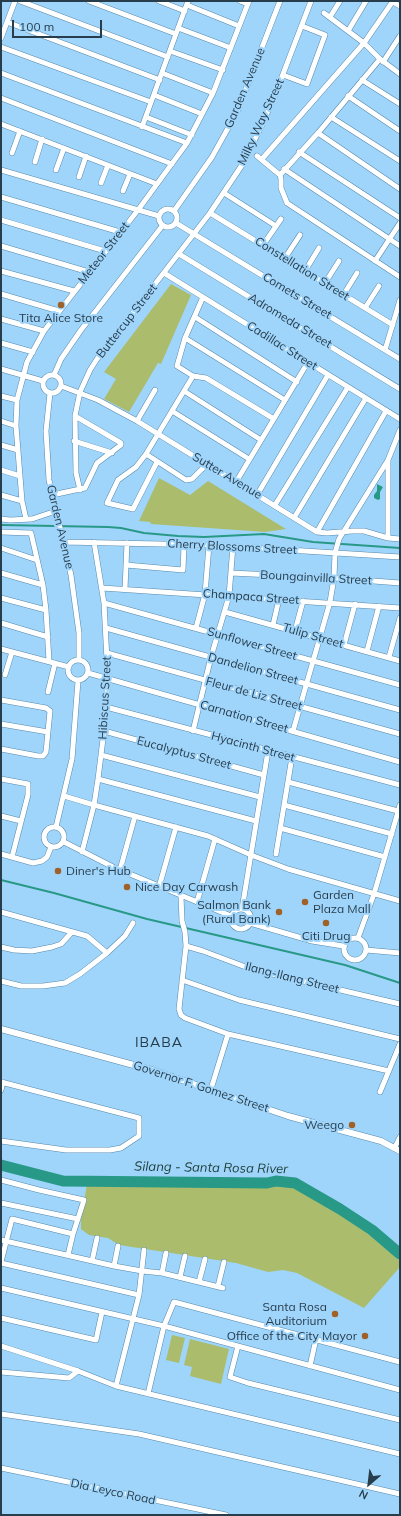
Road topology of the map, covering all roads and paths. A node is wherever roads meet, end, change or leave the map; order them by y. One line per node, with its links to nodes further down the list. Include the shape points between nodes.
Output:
1 (15, 1): 16 (street)
2 (20, 1): 28 (street)
3 (89, 1): 21 (street)
4 (159, 1): 12 (street)
5 (240, 1): 11 (street)
6 (280, 1): 75 (street, Garden Avenue, via 237,112 208,163)
7 (311, 1): 18 (street, Milky Way Street)
8 (340, 1): 15 (street)
9 (366, 1): 20 (street)
10 (393, 1): 13 (street); 24 (street)
11 (248, 2): 17 (street, Meteor Street)
12 (187, 6): 17 (street); 19 (street)
13 (400, 6)
14 (324, 13): 15 (street)
15 (330, 17): 20 (street)
16 (7, 22): 23 (street); 35 (street)
17 (239, 26): 26 (street, Meteor Street)
18 (302, 26): 34 (street, Milky Way Street); 34 (street, via 325,35 307,84)
19 (178, 28): 21 (street); 26 (street)
20 (348, 31): 24 (street)
21 (176, 34): 27 (street)
22 (400, 36): 29 (street)
23 (1, 38)
24 (364, 44): 29 (street); 66 (street, via 259,158)
25 (1, 47): 41 (street)
26 (231, 48): 30 (street, Meteor Street)
27 (170, 51): 28 (street); 30 (street)
28 (168, 57): 32 (street)
29 (382, 60): 33 (street); 36 (street)
30 (223, 70): 37 (street, Meteor Street)
31 (1, 73): 47 (street)
32 (162, 73): 35 (street); 37 (street)
33 (400, 74)
34 (283, 75): 72 (street, Milky Way Street, via 260,130)
35 (160, 80): 38 (street)
36 (362, 80): 39 (street); 42 (street)
37 (213, 93): 43 (street, Meteor Street)
38 (154, 95): 41 (street); 43 (street)
39 (348, 96): 45 (street); 49 (street)
40 (1, 98): 60 (street)
41 (151, 102): 44 (street)
42 (400, 104)
43 (202, 114): 51 (street, Meteor Street)
44 (146, 117): 47 (street); 51 (street)
45 (331, 117): 50 (street); 58 (street)
46 (1, 124): 48 (street)
47 (142, 127): 53 (street)
48 (20, 131): 52 (street); 56 (street)
49 (400, 131)
50 (318, 133): 55 (street); 70 (street)
51 (192, 135): 53 (street, Meteor Street)
52 (42, 139): 54 (street); 59 (street)
53 (187, 143): 60 (street, Meteor Street)
54 (64, 148): 57 (street); 64 (street)
55 (299, 152): 62 (street); 78 (street)
56 (12, 153)
57 (86, 156): 61 (street); 67 (street)
58 (400, 161)
59 (35, 162)
60 (172, 164): 69 (street, Meteor Street)
61 (108, 165): 65 (street); 68 (street)
62 (284, 169): 66 (street); 88 (street)
63 (1, 170): 74 (street)
64 (56, 170)
65 (130, 174): 69 (street); 71 (street)
66 (280, 175): 97 (street, via 281,188 287,203)
67 (78, 177)
68 (101, 183)
69 (157, 184): 74 (street, Meteor Street)
70 (400, 189)
71 (123, 191)
72 (224, 193): 76 (street, Milky Way Street); 84 (street)
73 (1, 197): 85 (street)
74 (138, 210): 77 (street); 85 (street, Meteor Street)
75 (174, 211): 77 (street, via 163,210); 81 (street)
76 (210, 213): 86 (street, Milky Way Street); 89 (street, Constellation Street)
77 (159, 216): 83 (street)
78 (400, 218)
79 (281, 219): 84 (street)
80 (1, 220): 93 (street)
81 (176, 223): 83 (street, via 171,227); 86 (street, Comets Street)
82 (400, 223): 88 (street)
83 (163, 225): 125 (street, via 81,330)
84 (276, 226): 89 (street)
85 (120, 232): 93 (street, Meteor Street)
86 (194, 233): 94 (street, Buttercup Street); 119 (street, Comets Street)
87 (300, 235): 95 (street)
88 (389, 240): 91 (street); 97 (street)
89 (263, 245): 95 (street, Constellation Street)
90 (1, 246): 100 (street)
91 (400, 246)
92 (319, 248): 99 (street)
93 (105, 251): 100 (street, Meteor Street)
94 (179, 254): 101 (street, Buttercup Street); 132 (street, Adromeda Street)
95 (285, 258): 99 (street, Constellation Street)
96 (339, 261): 104 (street)
97 (375, 261): 103 (street)
98 (1, 270): 106 (street)
99 (305, 271): 104 (street, Constellation Street)
100 (89, 272): 106 (street, Meteor Street)
101 (164, 273): 109 (street, Cadillac Street); 135 (street, Buttercup Street, via 97,359)
102 (357, 273): 108 (street)
103 (400, 277)
104 (325, 283): 108 (street, Constellation Street)
105 (379, 286): 111 (street)
106 (74, 292): 112 (street, Meteor Street)
107 (1, 294): 112 (street)
108 (344, 294): 111 (street, Constellation Street)
109 (204, 297): 113 (street); 122 (street, Cadillac Street)
110 (400, 300): 115 (street)
111 (365, 308): 115 (street, Constellation Street)
112 (60, 311): 116 (street, Meteor Street)
113 (195, 318): 117 (street); 129 (street)
114 (1, 320): 116 (street)
115 (393, 325): 119 (street)
116 (44, 331): 120 (street, Meteor Street)
117 (186, 338): 127 (street, via 177,366); 140 (street)
118 (1, 343): 120 (street)
119 (386, 350): 121 (street, Comets Street)
120 (33, 352): 124 (street, Meteor Street)
121 (400, 359)
122 (308, 362): 126 (street, Cadillac Street); 129 (street)
123 (1, 369): 124 (street)
124 (23, 375): 128 (street); 139 (street, Meteor Street)
125 (54, 375): 128 (street, via 47,376); 130 (street, via 60,379)
126 (328, 375): 131 (street, Cadillac Street); 167 (street)
127 (193, 376): 134 (street); 144 (street, via 206,378)
128 (43, 381): 136 (street, via 43,389)
129 (297, 382): 140 (street)
130 (61, 386): 135 (street, Sutter Avenue); 136 (street, via 57,392)
131 (348, 387): 138 (street, Cadillac Street); 171 (street)
132 (400, 389)
133 (155, 390): 147 (street)
134 (184, 391): 142 (street); 151 (street)
135 (80, 392): 143 (street, Buttercup Street); 147 (street, Sutter Avenue)
136 (50, 394): 169 (street, Garden Avenue, via 46,447)
137 (1, 396): 139 (street)
138 (366, 398): 141 (street, Cadillac Street); 173 (street)
139 (17, 400): 148 (street, Meteor Street)
140 (285, 400): 144 (street)
141 (386, 410): 145 (street, Cadillac Street); 178 (street)
142 (172, 411): 150 (street); 159 (street)
143 (75, 416): 152 (street, Buttercup Street); 157 (street, via 121,444)
144 (274, 419): 151 (street)
145 (400, 419)
146 (1, 421): 148 (street)
147 (137, 421): 150 (street, Sutter Avenue)
148 (16, 426): 155 (street, Meteor Street)
149 (400, 430): 154 (street)
150 (158, 434): 158 (street); 162 (street, Sutter Avenue)
151 (261, 440): 159 (street)
152 (74, 441): 157 (street); 166 (street, Buttercup Street)
153 (1, 445): 155 (street)
154 (393, 449): 156 (street); 160 (street)
155 (18, 450): 164 (street, Meteor Street)
156 (400, 451)
157 (112, 453): 166 (street, via 97,464 85,488)
158 (146, 454): 161 (street); 161 (street, via 136,467 118,480 107,503 133,509)
159 (249, 459): 165 (street)
160 (388, 460): 176 (street); 179 (street)
161 (157, 462): 162 (street, via 186,480 192,478)
162 (207, 464): 165 (street, Sutter Avenue)
163 (1, 470): 164 (street)
164 (20, 476): 170 (street, Meteor Street)
165 (236, 482): 167 (street, Sutter Avenue)
166 (80, 490): 169 (street)
167 (257, 494): 171 (street, Sutter Avenue)
168 (1, 495): 170 (street)
169 (52, 495): 172 (street, Garden Avenue)
170 (22, 501): 175 (street, Meteor Street)
171 (275, 505): 173 (street, Sutter Avenue)
172 (56, 511): 175 (street); 181 (street, Garden Avenue)
173 (294, 518): 178 (street, Sutter Avenue)
174 (1, 519): 175 (street)
175 (26, 519)
176 (343, 531): 178 (street); 179 (street, via 364,531); 188 (street)
177 (1, 532): 190 (street, via 31,533)
178 (317, 532)
179 (388, 538): 180 (street)
180 (400, 540)
181 (64, 542): 182 (street, Cherry Blossoms Street); 227 (street, Garden Avenue, via 76,604)
182 (94, 542): 183 (street, Cherry Blossoms Street); 197 (street, Hibiscus Street)
183 (127, 543): 184 (street, Cherry Blossoms Street); 191 (street)
184 (184, 545): 185 (street, Cherry Blossoms Street); 191 (street, via 183,570)
185 (209, 545): 186 (street, Cherry Blossoms Street); 199 (street)
186 (233, 546): 188 (street, Cherry Blossoms Street); 192 (street)
187 (1, 548): 190 (street)
188 (336, 551): 189 (street, Cherry Blossoms Street); 194 (street)
189 (400, 557)
190 (37, 560): 196 (street)
191 (126, 565): 198 (street)
192 (231, 573): 194 (street, Boungainvilla Street); 200 (street)
193 (1, 574): 196 (street)
194 (334, 578): 195 (street, Boungainvilla Street); 204 (street)
195 (400, 583)
196 (43, 584): 209 (street)
197 (102, 588): 198 (street, Champaca Street); 205 (street, Hibiscus Street)
198 (125, 589): 199 (street, Champaca Street)
199 (205, 594): 200 (street, Champaca Street); 215 (street)
200 (229, 596): 202 (street, Champaca Street); 210 (street)
201 (1, 598): 209 (street)
202 (278, 599): 203 (street, Champaca Street); 213 (street)
203 (303, 601): 204 (street, Champaca Street); 216 (street)
204 (330, 602): 206 (street, Champaca Street); 219 (street)
205 (104, 603): 214 (street, Hibiscus Street); 215 (street, Sunflower Street)
206 (355, 604): 207 (street, Champaca Street); 220 (street)
207 (379, 606): 208 (street, Champaca Street); 223 (street)
208 (400, 608)
209 (46, 610): 218 (street)
210 (225, 612): 213 (street, Tulip Street); 217 (street)
211 (400, 618): 226 (street)
212 (1, 623): 218 (street)
213 (272, 625): 216 (street, Tulip Street)
214 (106, 628): 224 (street, Hibiscus Street); 225 (street, Dandelion Street)
215 (196, 628): 217 (street, Sunflower Street)
216 (295, 631): 219 (street, Tulip Street)
217 (218, 634): 225 (street); 228 (street, Sunflower Street)
218 (48, 637): 230 (street)
219 (319, 638): 220 (street, Tulip Street); 228 (street)
220 (344, 645): 223 (street, Tulip Street)
221 (1, 649): 222 (street)
222 (12, 652): 230 (street); 234 (street)
223 (367, 652): 226 (street, Tulip Street)
224 (108, 653): 235 (street, Hibiscus Street); 237 (street, Fleur de Liz Street)
225 (212, 657): 237 (street); 238 (street, Dandelion Street)
226 (389, 658): 229 (street, Tulip Street)
227 (79, 660): 232 (street); 233 (street, via 86,664)
228 (313, 661): 238 (street); 239 (street, Sunflower Street)
229 (400, 661)
230 (49, 662): 231 (street)
231 (55, 663): 232 (street); 240 (street)
232 (69, 667): 236 (street, via 71,677)
233 (88, 673): 235 (street, Carnation Street); 236 (street, via 84,679)
234 (5, 675)
235 (108, 679): 242 (street, Carnation Street); 244 (street, Hibiscus Street)
236 (78, 680): 262 (street, via 72,759)
237 (206, 681): 242 (street); 243 (street, Fleur de Liz Street)
238 (306, 683): 243 (street); 245 (street, Dandelion Street)
239 (400, 685)
240 (48, 692)
241 (1, 700): 250 (street, via 46,708 50,711)
242 (200, 705): 248 (street); 249 (street, Carnation Street)
243 (300, 706): 249 (street); 251 (street, Fleur de Liz Street)
244 (106, 707): 247 (street, Hibiscus Street); 248 (street, Hyacinth Street)
245 (400, 710)
246 (1, 724): 250 (street)
247 (104, 731): 254 (street, Hibiscus Street); 257 (street, Eucalyptus Street)
248 (193, 731): 253 (street, Hyacinth Street)
249 (293, 731): 256 (street, Carnation Street)
250 (48, 732): 252 (street, via 46,752 43,756)
251 (400, 734)
252 (1, 749)
253 (268, 751): 255 (street, Hyacinth Street); 257 (street)
254 (101, 755): 259 (street, Hibiscus Street); 263 (street)
255 (292, 757): 260 (street); 261 (street, Hyacinth Street)
256 (400, 762)
257 (264, 775): 263 (street)
258 (1, 779): 270 (street, via 28,784 28,795)
259 (98, 779): 264 (street, Hibiscus Street); 271 (street)
260 (288, 782): 265 (street); 267 (street)
261 (400, 785)
262 (64, 796): 264 (street); 272 (street)
263 (260, 797): 271 (street)
264 (94, 805): 269 (street); 279 (street, Hibiscus Street)
265 (284, 805): 274 (street); 275 (street)
266 (400, 805): 267 (street)
267 (398, 812): 275 (street)
268 (1, 816): 270 (street)
269 (135, 816): 273 (street); 285 (street)
270 (21, 821): 283 (street)
271 (256, 821): 282 (street)
272 (56, 827): 277 (street, via 64,833); 278 (street, via 49,828 44,836 45,843)
273 (176, 827): 276 (street); 286 (street)
274 (280, 828): 281 (street); 284 (street)
275 (392, 834): 284 (street)
276 (215, 839): 282 (street); 290 (street)
277 (64, 842): 278 (street, via 58,847); 279 (street)
278 (51, 847): 283 (street, via 47,857 42,861 33,863)
279 (82, 852): 285 (street)
280 (1, 854): 283 (street)
281 (276, 854)
282 (251, 855): 287 (street, via 300,873); 291 (street)
283 (12, 857)
284 (385, 857): 287 (street)
285 (120, 870): 286 (street)
286 (159, 887): 288 (street)
287 (374, 894): 289 (street); 297 (street)
288 (181, 896): 290 (street); 298 (street)
289 (400, 901)
290 (197, 902): 293 (street)
291 (242, 909): 293 (street, via 235,911); 294 (street, via 250,914)
292 (1, 912): 296 (street)
293 (231, 916): 294 (street, via 232,924 237,929 245,929)
294 (250, 923): 299 (street, via 312,941)
295 (133, 924): 302 (street, via 125,936)
296 (72, 932): 300 (street, via 61,944 52,948 32,951); 302 (street, via 87,936)
297 (358, 938): 299 (street, via 349,938); 301 (street, via 364,943)
298 (186, 946): 304 (street); 306 (street, Ilang-Ilang Street, via 251,969)
299 (343, 946): 301 (street, via 345,955 353,960 362,958)
300 (1, 947)
301 (366, 950): 303 (street)
302 (106, 953): 305 (street, via 65,983 21,986)
303 (400, 953)
304 (182, 980): 308 (street, via 179,1009 181,1015); 309 (street, via 239,1000)
305 (1, 981)
306 (400, 1004)
307 (1, 1029): 313 (street, Governor F. Gomez Street, via 118,1060)
308 (228, 1034): 311 (street); 313 (street)
309 (400, 1039)
310 (400, 1044): 311 (street)
311 (389, 1071): 315 (street)
312 (2, 1082): 314 (street); 317 (street, via 139,1118 140,1136 121,1148 110,1150 66,1150)
313 (211, 1089): 318 (street, Governor F. Gomez Street, via 288,1116 381,1141)
314 (1, 1090)
315 (380, 1092)
316 (400, 1137): 318 (street)
317 (1, 1142)
318 (397, 1149)
319 (1, 1180): 321 (street, via 84,1200)
320 (1, 1203): 321 (street)
321 (78, 1219): 322 (street)
322 (73, 1234): 324 (street, via 12,1219); 328 (street)
323 (97, 1238): 331 (street)
324 (3, 1241): 328 (street); 332 (street)
325 (118, 1246): 334 (street)
326 (144, 1250): 335 (street)
327 (166, 1253): 336 (street)
328 (68, 1255): 331 (street)
329 (186, 1256): 337 (street)
330 (205, 1259): 338 (street)
331 (92, 1261): 334 (street)
332 (1, 1262): 340 (street)
333 (224, 1262): 338 (street, via 221,1287)
334 (114, 1266): 335 (street)
335 (142, 1271): 336 (street); 340 (street)
336 (162, 1273): 337 (street)
337 (180, 1277): 338 (street)
338 (199, 1282)
339 (1, 1288): 341 (street)
340 (139, 1295): 343 (street)
341 (102, 1312): 342 (street, via 96,1340); 343 (street)
342 (1, 1318)
343 (133, 1319): 344 (street); 352 (street)
344 (164, 1326): 345 (street, via 174,1302); 347 (street); 354 (street)
345 (316, 1340): 348 (street); 349 (street)
346 (1, 1346): 350 (street)
347 (238, 1346): 349 (street); 356 (street, via 230,1377)
348 (400, 1362)
349 (310, 1366): 353 (street)
350 (78, 1371): 351 (street, via 69,1378); 352 (street)
351 (1, 1372)
352 (116, 1386): 354 (street)
353 (400, 1390)
354 (148, 1394): 357 (street)
355 (1, 1414): 359 (street, via 139,1434)
356 (400, 1420)
357 (400, 1454)
358 (1, 1468): 360 (street, Dia Leyco Road)
359 (400, 1494)
360 (226, 1515)

